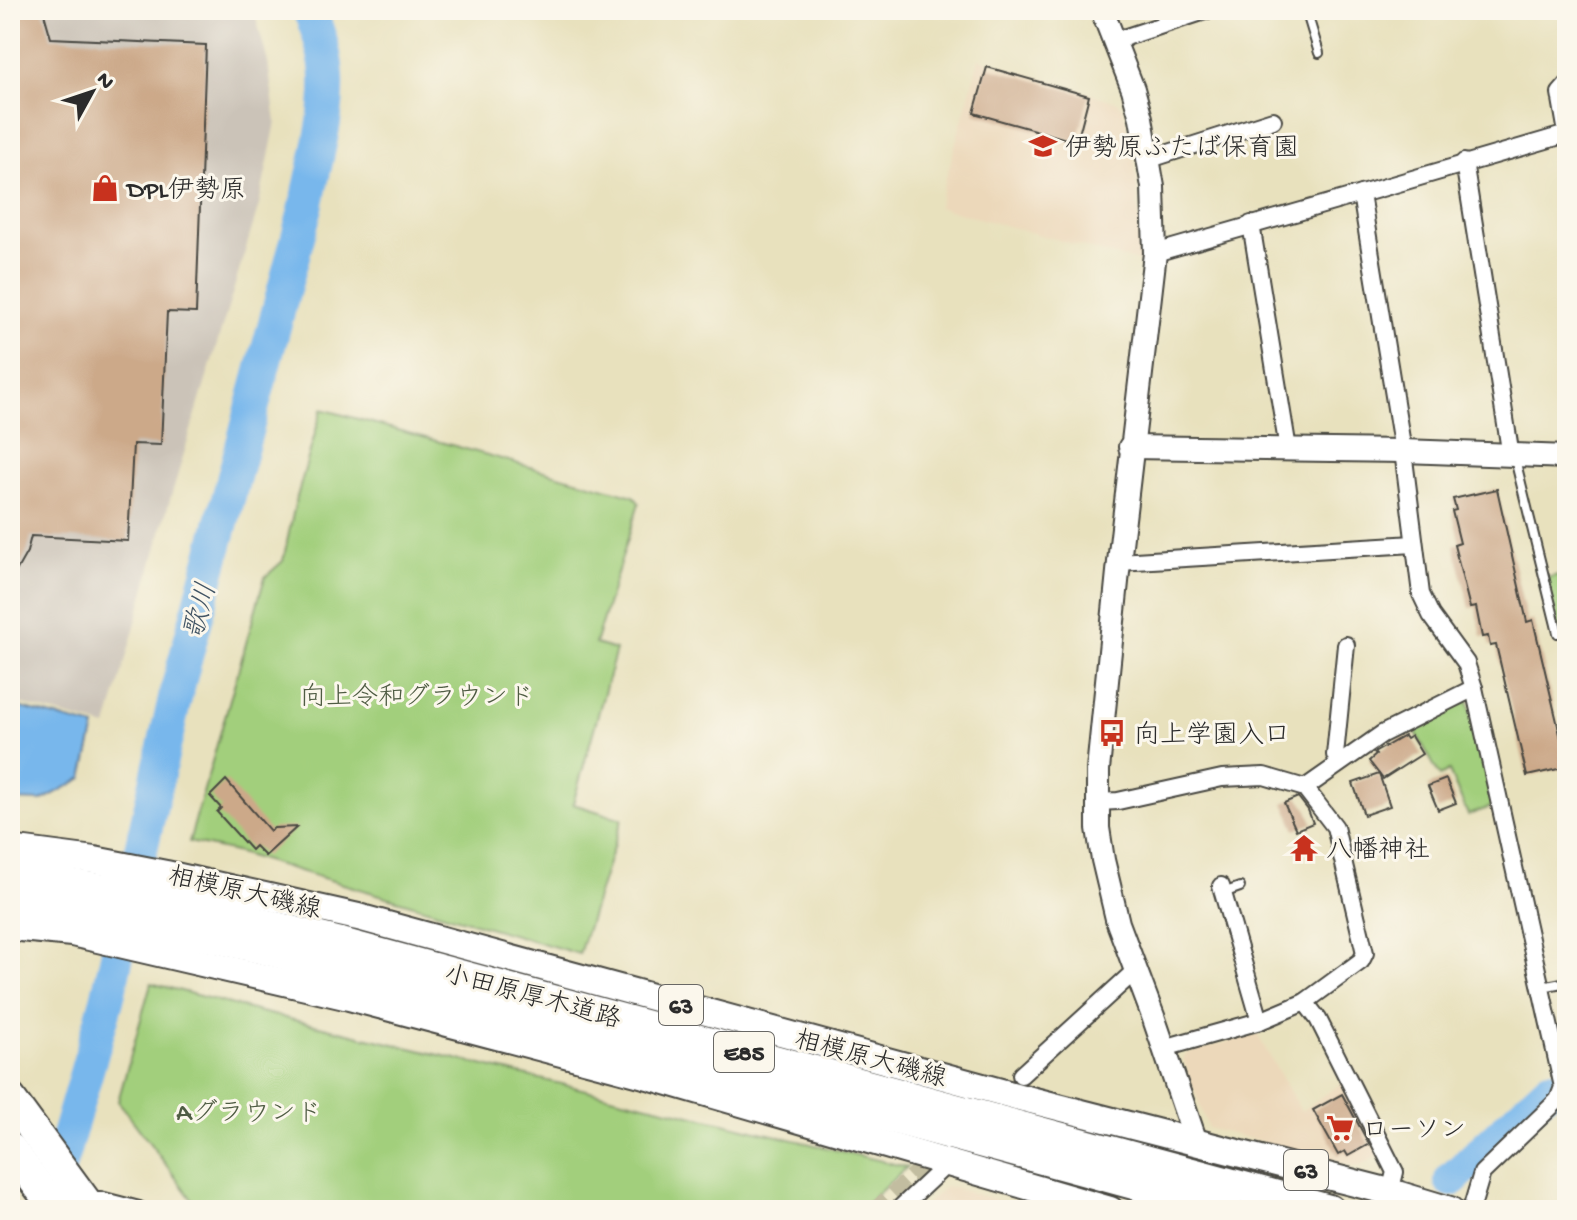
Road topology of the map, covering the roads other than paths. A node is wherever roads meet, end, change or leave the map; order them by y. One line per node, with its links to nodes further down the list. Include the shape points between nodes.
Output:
1 (1102, 10): 4 (street)
2 (1208, 10): 4 (street)
3 (1306, 10): 5 (lane)
4 (1114, 41): 9 (street, via 1133,89)
5 (1319, 53)
6 (1567, 85): 8 (street, via 1560,93)
7 (1273, 120): 9 (street, via 1256,134)
8 (1567, 134): 10 (street)
9 (1150, 159): 13 (street)
10 (1464, 162): 11 (street); 17 (street)
11 (1361, 194): 12 (street); 16 (street)
12 (1251, 224): 13 (street); 15 (street)
13 (1155, 253): 14 (street)
14 (1130, 447): 15 (street); 20 (street)
15 (1288, 449): 16 (street)
16 (1403, 451): 17 (street); 19 (street)
17 (1513, 456): 18 (street); 21 (lane)
18 (1567, 457)
19 (1414, 544): 20 (street); 23 (street, via 1421,594 1466,663)
20 (1119, 562): 26 (street)
21 (1558, 633)
22 (1346, 645): 24 (street, via 1335,755)
23 (1474, 688): 24 (street, via 1382,734); 36 (street)
24 (1340, 762): 25 (street)
25 (1305, 788): 26 (street, via 1264,776 1222,778); 37 (street, via 1335,827 1342,898 1365,953)
26 (1098, 802): 34 (street, via 1103,860)
27 (10, 849): 30 (main road, 相模原大磯線 / 63)
28 (10, 875): 30 (highway, 小田原厚木道路 / E85)
29 (1228, 889): 38 (street)
30 (83, 897): 31 (highway, 小田原厚木道路 / E85); 32 (highway, 小田原厚木道路 / E85); 32 (main road, 相模原大磯線 / 63); 33 (main road, 相模原大磯線 / 63)
31 (10, 902)
32 (153, 910): 42 (main road, 相模原大磯線 / 63, via 358,917); 44 (main road, 相模原大磯線 / 63, via 349,997 652,1077); 51 (highway, 小田原厚木道路 / E85, via 330,965); 52 (highway, 小田原厚木道路 / E85, via 341,943)
33 (10, 927)
34 (1136, 970): 39 (street); 40 (street)
35 (1567, 982): 36 (lane)
36 (1542, 987): 54 (street, via 1562,1093 1482,1173)
37 (1305, 1002): 38 (street); 45 (street, via 1395,1172)
38 (1260, 1021): 39 (street)
39 (1164, 1048): 42 (street)
40 (1021, 1075)
41 (10, 1098): 47 (highway)
42 (1196, 1142): 45 (main road, 相模原大磯線 / 63)
43 (10, 1148): 46 (highway)
44 (947, 1164): 49 (street); 50 (main road, 相模原大磯線 / 63)
45 (1390, 1192): 53 (main road, 相模原大磯線 / 63)
46 (56, 1210)
47 (94, 1210): 48 (street, via 100,1200)
48 (139, 1210)
49 (898, 1210)
50 (1110, 1210)
51 (1229, 1210)
52 (1329, 1210)
53 (1450, 1210)
54 (1471, 1210)

